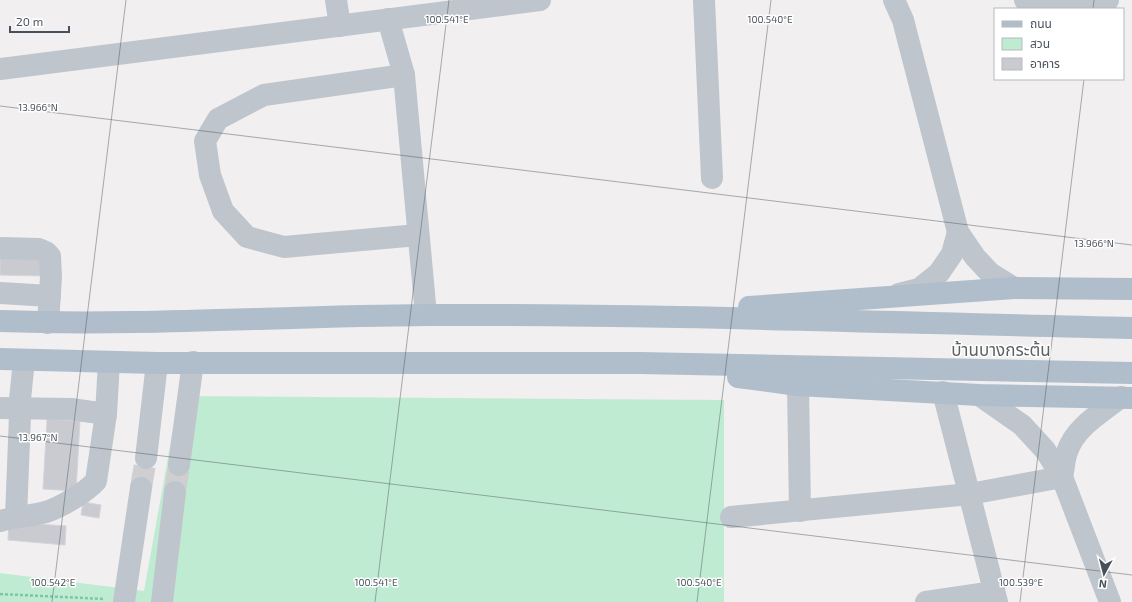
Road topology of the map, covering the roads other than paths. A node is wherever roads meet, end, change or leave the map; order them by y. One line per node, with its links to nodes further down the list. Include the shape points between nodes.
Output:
1 (336, 0): 9 (street)
2 (540, 0): 7 (street)
3 (704, 0): 12 (street)
4 (894, 0): 13 (street, via 903,20)
5 (1025, 0): 6 (street, via 1040,6 1077,6)
6 (1108, 0)
7 (469, 4): 8 (street)
8 (388, 19): 9 (street); 11 (street)
9 (340, 26): 10 (street)
10 (0, 68)
11 (404, 76): 14 (street); 14 (street, via 264,95 218,119 205,141 210,175 223,210 247,237 284,247)
12 (712, 178)
13 (958, 232): 16 (street, via 990,273); 20 (street, via 952,254 939,273 919,289)
14 (418, 235): 21 (street)
15 (0, 248): 19 (street, via 46,252 50,256)
16 (1014, 288): 17 (main road); 20 (main road)
17 (1132, 289)
18 (0, 293): 19 (street)
19 (50, 296): 24 (street)
20 (884, 297): 22 (main road)
21 (426, 315): 22 (main road); 24 (main road)
22 (638, 317): 25 (main road)
23 (0, 321): 24 (main road)
24 (48, 323)
25 (1132, 328)
26 (0, 359): 27 (main road)
27 (24, 360): 28 (main road); 37 (street)
28 (109, 362): 29 (main road); 38 (street)
29 (157, 362): 30 (main road); 39 (street)
30 (193, 362): 31 (main road); 40 (street)
31 (640, 363): 32 (main road); 33 (main road)
32 (1132, 373)
33 (798, 385): 34 (main road); 45 (street)
34 (943, 392): 35 (main road); 44 (street)
35 (979, 395): 36 (main road); 41 (street, via 1022,425 1045,450)
36 (1126, 398): 41 (street, via 1086,424 1074,436)
37 (10, 409): 38 (street, via 71,410); 47 (street, via 20,415)
38 (106, 414): 47 (street, via 96,481 90,488 46,512)
39 (146, 458)
40 (179, 465)
41 (1062, 477): 44 (street); 52 (street)
42 (141, 488): 49 (street)
43 (175, 492): 50 (street)
44 (970, 494): 45 (street); 48 (street)
45 (800, 511): 46 (street)
46 (731, 517)
47 (8, 519)
48 (995, 597): 51 (street)
49 (124, 601)
50 (162, 602)
51 (926, 602)
52 (1110, 602)

